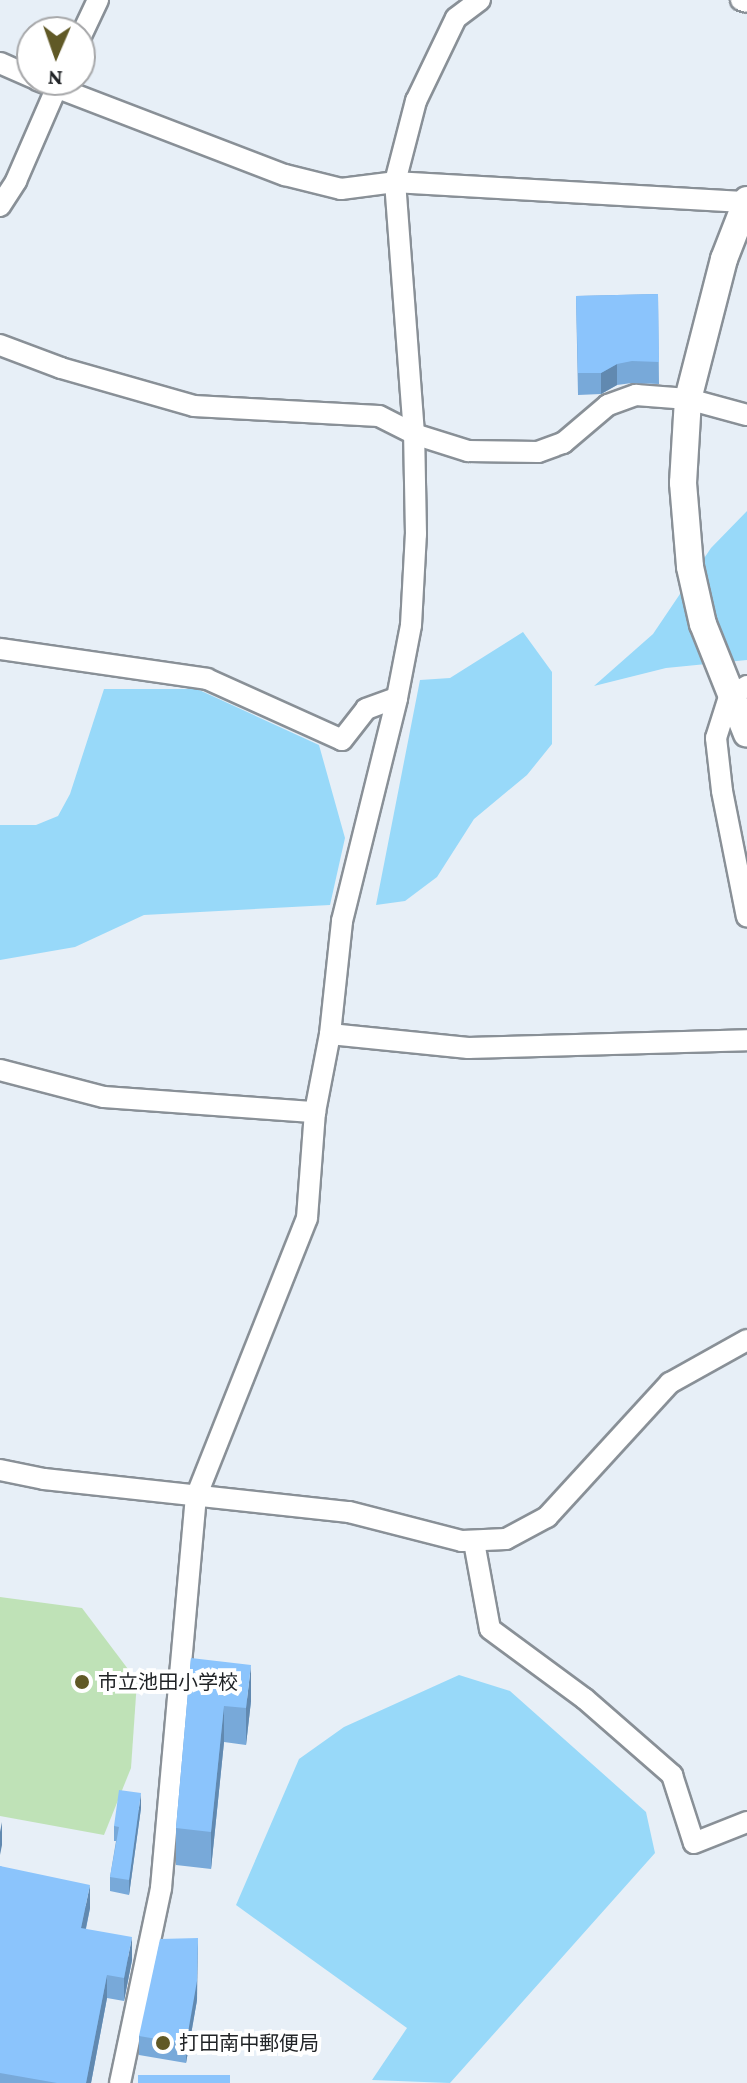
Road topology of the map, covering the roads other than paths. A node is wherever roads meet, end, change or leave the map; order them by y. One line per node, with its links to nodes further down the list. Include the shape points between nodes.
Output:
1 (480, 0): 6 (street, via 456,18 416,101)
2 (741, 0): 3 (street)
3 (747, 2)
4 (42, 96): 8 (street, via 16,181)
5 (84, 96): 6 (street, via 285,175 341,189)
6 (395, 182): 7 (street); 12 (street)
7 (746, 201): 10 (street, via 724,259)
8 (0, 206)
9 (0, 345): 12 (street, via 194,406 379,416)
10 (688, 399): 11 (street); 12 (street, via 636,395 608,405 563,443 538,452 468,451); 14 (street, via 683,483 690,567 703,624)
11 (747, 415)
12 (414, 434): 15 (street, via 411,625)
13 (0, 649): 15 (street, via 207,679 342,740 366,709)
14 (738, 691): 16 (street); 17 (street, via 716,738)
15 (397, 698): 18 (street, via 342,921)
16 (747, 734)
17 (747, 917)
18 (330, 1034): 19 (street, via 468,1048); 21 (street)
19 (747, 1040)
20 (0, 1070): 21 (street, via 104,1097)
21 (315, 1112): 24 (street, via 307,1218)
22 (747, 1340): 25 (street, via 670,1383 547,1517 506,1539)
23 (0, 1470): 24 (street)
24 (196, 1497): 25 (street, via 349,1512); 27 (street, via 161,1888)
25 (474, 1542): 26 (street, via 490,1629 585,1699 672,1775 694,1843)
26 (747, 1822)
27 (120, 2083)

